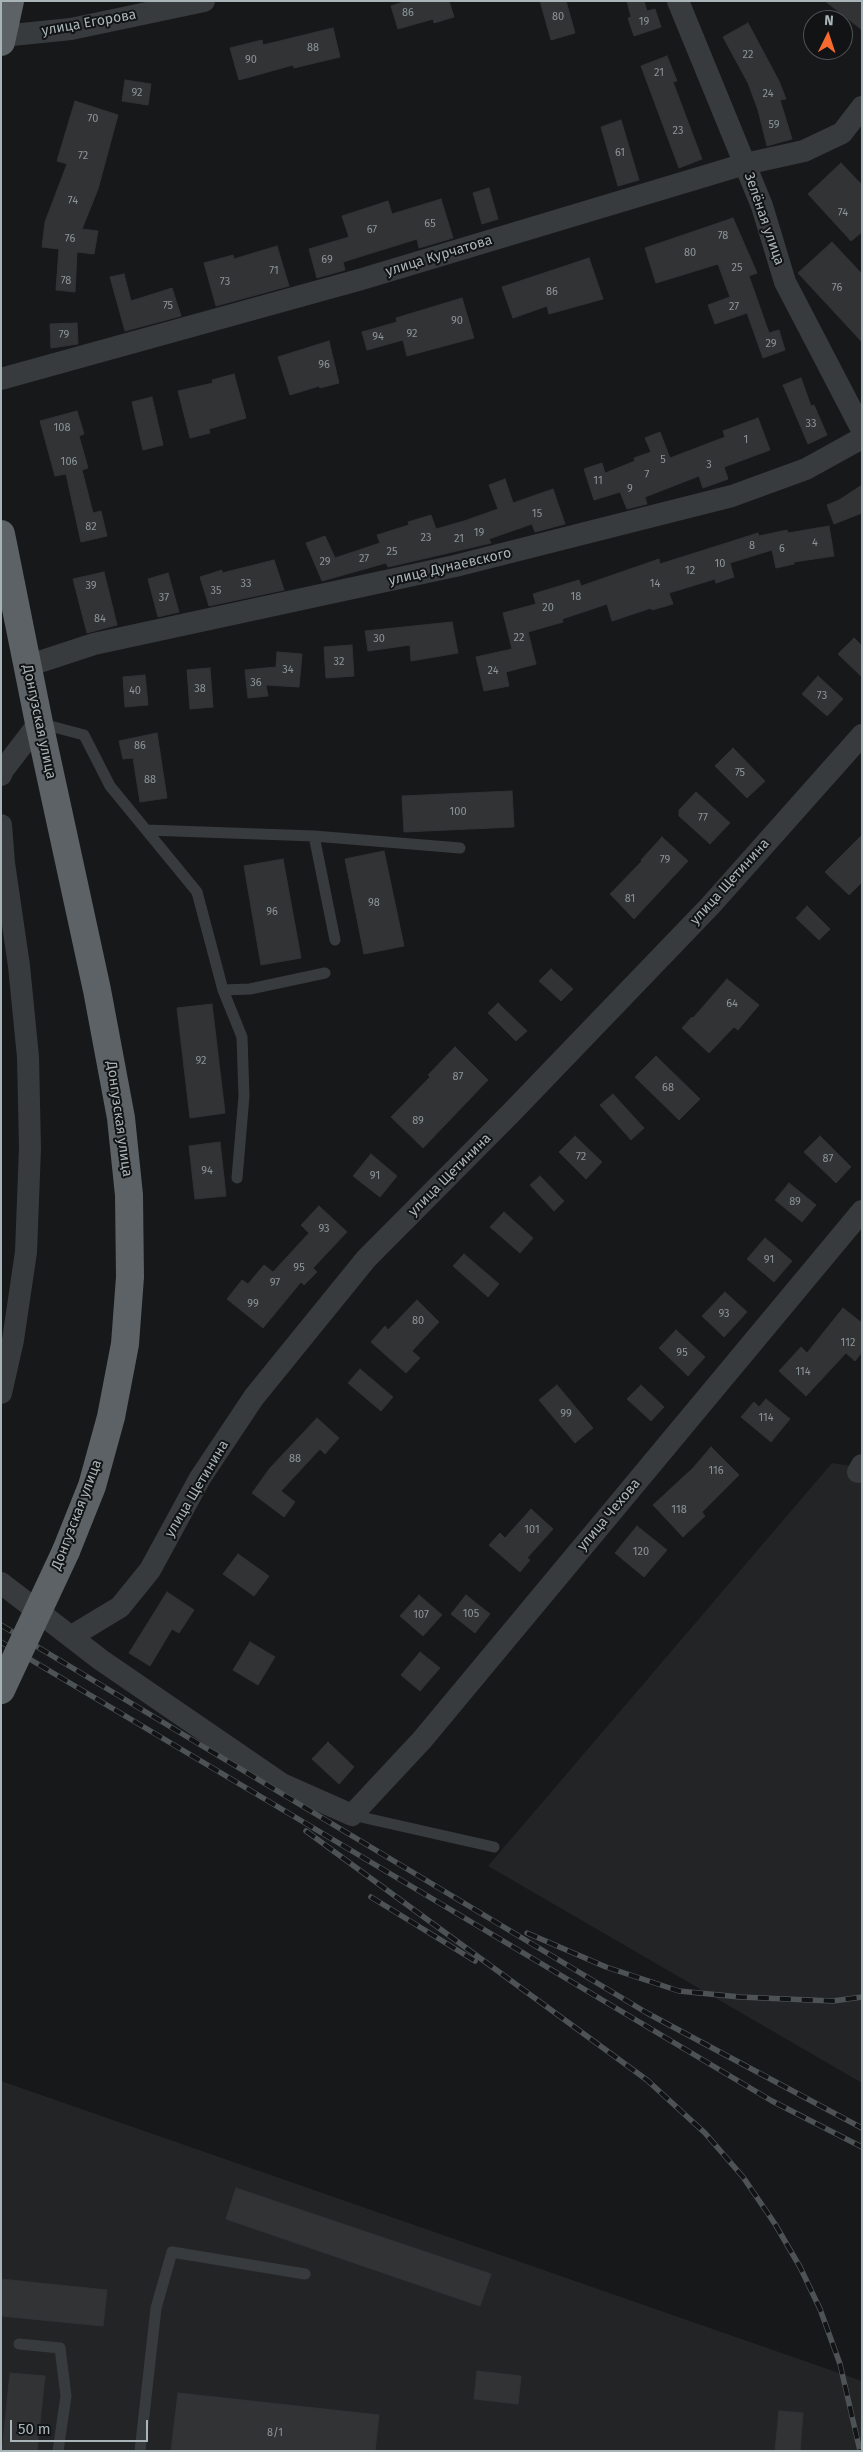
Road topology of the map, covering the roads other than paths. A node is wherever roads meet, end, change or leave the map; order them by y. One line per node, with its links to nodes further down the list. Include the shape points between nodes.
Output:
1 (10, 1): 4 (highway)
2 (204, 1): 4 (street, улица Егорова, via 70,29)
3 (678, 1): 6 (street, Зелёная улица)
4 (2, 39)
5 (862, 106): 6 (street, улица Курчатова, via 842,133 804,151)
6 (745, 164): 7 (street, улица Курчатова, via 362,279); 8 (street, Зелёная улица, via 762,206 785,282)
7 (1, 379)
8 (862, 430)
9 (862, 438): 11 (street, улица Дунаевского, via 806,469 732,496 455,566 94,644)
10 (1, 534): 11 (highway, Донгузская улица)
11 (27, 666): 12 (highway, Донгузская улица)
12 (39, 723): 14 (street); 16 (lane, via 84,735 110,786); 27 (highway, Донгузская улица, bridge, via 98,990 121,1118 129,1195 130,1277 123,1353 111,1417 92,1486)
13 (862, 735): 26 (street, улица Щетинина, via 710,906 366,1259 254,1397 200,1478 150,1570 120,1607)
14 (1, 775)
15 (1, 825): 24 (street, via 28,1057 30,1148 26,1252 13,1340)
16 (147, 830): 17 (lane); 21 (lane, via 196,892)
17 (314, 836): 18 (lane); 19 (lane)
18 (460, 848)
19 (335, 940)
20 (325, 973): 21 (lane, via 250,989)
21 (223, 990): 22 (lane, via 242,1037 244,1096)
22 (237, 1178)
23 (862, 1211): 28 (street, улица Чехова, via 422,1740)
24 (1, 1392)
25 (1, 1583): 26 (street)
26 (72, 1636): 28 (street, via 101,1660 282,1784)
27 (1, 1690)
28 (352, 1815): 29 (lane)
29 (494, 1847)
30 (305, 2274): 33 (lane, via 172,2252 156,2308)
31 (19, 2344): 32 (lane, via 60,2348 66,2396)
32 (58, 2451)
33 (140, 2451)

